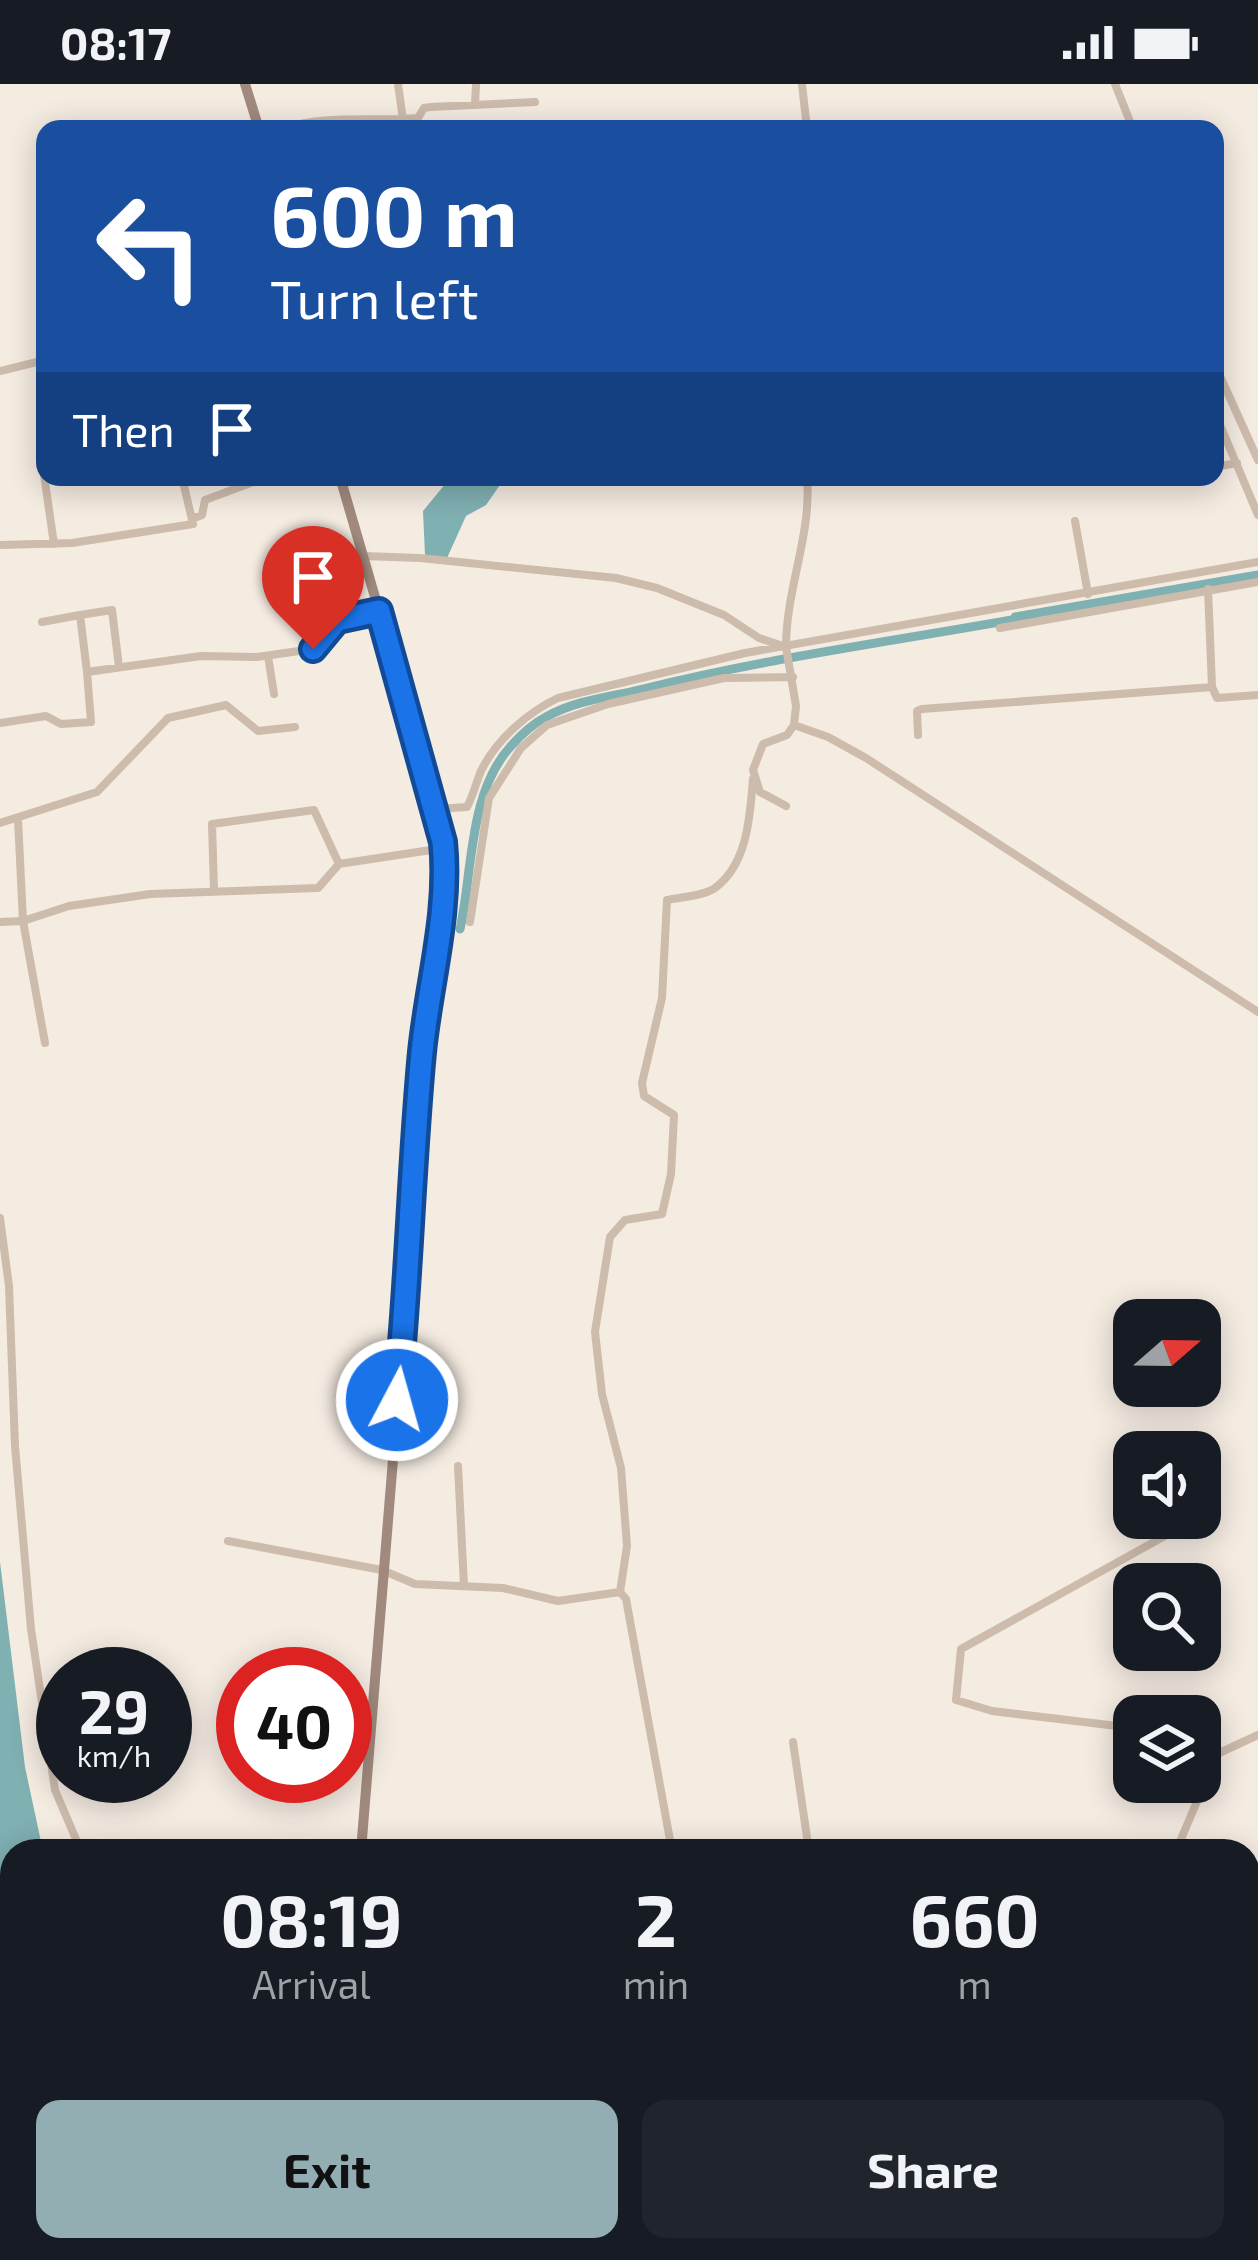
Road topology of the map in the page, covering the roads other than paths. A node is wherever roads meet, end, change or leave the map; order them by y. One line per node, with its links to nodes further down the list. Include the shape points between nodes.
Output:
1 (245, 84): 8 (street)
2 (398, 84): 9 (street)
3 (476, 84): 7 (street)
4 (802, 84): 10 (street)
5 (1115, 84): 11 (street)
6 (535, 102): 7 (street)
7 (475, 106): 9 (street, via 424,108 421,118)
8 (256, 120)
9 (403, 120)
10 (806, 120)
11 (1129, 120)
12 (36, 362): 13 (street)
13 (0, 371)
14 (1224, 385): 16 (street)
15 (1224, 434): 17 (street)
16 (1258, 460)
17 (1237, 464): 18 (street); 24 (street)
18 (1224, 465)
19 (46, 486): 27 (street)
20 (184, 486): 25 (street)
21 (242, 486): 25 (street, via 205,500)
22 (343, 486): 29 (street)
23 (808, 486): 38 (street)
24 (1258, 514)
25 (192, 519): 27 (street)
26 (1075, 521): 33 (street)
27 (54, 544): 28 (street)
28 (0, 545)
29 (363, 556): 34 (street); 38 (street, via 616,578 724,615)
30 (1258, 562): 33 (street)
31 (1258, 582): 32 (street)
32 (1208, 589): 37 (street); 43 (street)
33 (1088, 594): 38 (street)
34 (379, 611): 39 (street, via 337,620 313,649); 53 (street)
35 (80, 615): 36 (street); 40 (street, via 112,610); 41 (street)
36 (42, 622)
37 (1000, 628)
38 (788, 650): 42 (street); 45 (street)
39 (268, 656): 40 (street); 44 (street)
40 (119, 668): 41 (street)
41 (87, 672): 47 (street, via 91,722 46,716)
42 (792, 673): 45 (street); 48 (street)
43 (1213, 687): 46 (street, via 1217,698); 50 (street, via 922,710)
44 (274, 694)
45 (616, 694): 53 (street, via 558,698 534,709 498,746 466,807); 61 (street, via 547,725 502,774 489,799)
46 (1258, 695)
47 (0, 723)
48 (794, 725): 51 (street, via 763,744); 62 (street, via 866,758)
49 (295, 727): 54 (street, via 258,731 226,706 182,712 98,792)
50 (918, 735)
51 (753, 778): 52 (street, via 760,792); 70 (street, via 739,858 714,890 667,900 662,998 642,1083 644,1096 674,1114 670,1174 662,1214 625,1220 610,1238 602,1282 595,1333 621,1468)
52 (786, 806)
53 (435, 809): 56 (street)
54 (18, 819): 55 (street); 59 (street)
55 (0, 823)
56 (444, 848): 57 (street); 68 (street)
57 (338, 864): 58 (street, via 318,888); 58 (street, via 314,810 212,824)
58 (214, 890): 59 (street, via 69,906)
59 (23, 920): 60 (street); 63 (street)
60 (0, 922)
61 (470, 922)
62 (1258, 1012)
63 (45, 1043)
64 (0, 1218): 76 (street, via 31,1629 56,1790)
65 (458, 1466): 69 (street)
66 (1158, 1539): 71 (street, via 961,1649 956,1700)
67 (227, 1541): 68 (street)
68 (382, 1570): 69 (street, via 415,1584); 77 (street)
69 (464, 1586): 70 (street, via 558,1601)
70 (620, 1592): 78 (street)
71 (1113, 1725)
72 (1258, 1735): 74 (street)
73 (794, 1742): 79 (street)
74 (1221, 1755)
75 (1197, 1803): 80 (street)
76 (76, 1839)
77 (362, 1839)
78 (670, 1839)
79 (807, 1839)
80 (1181, 1839)

